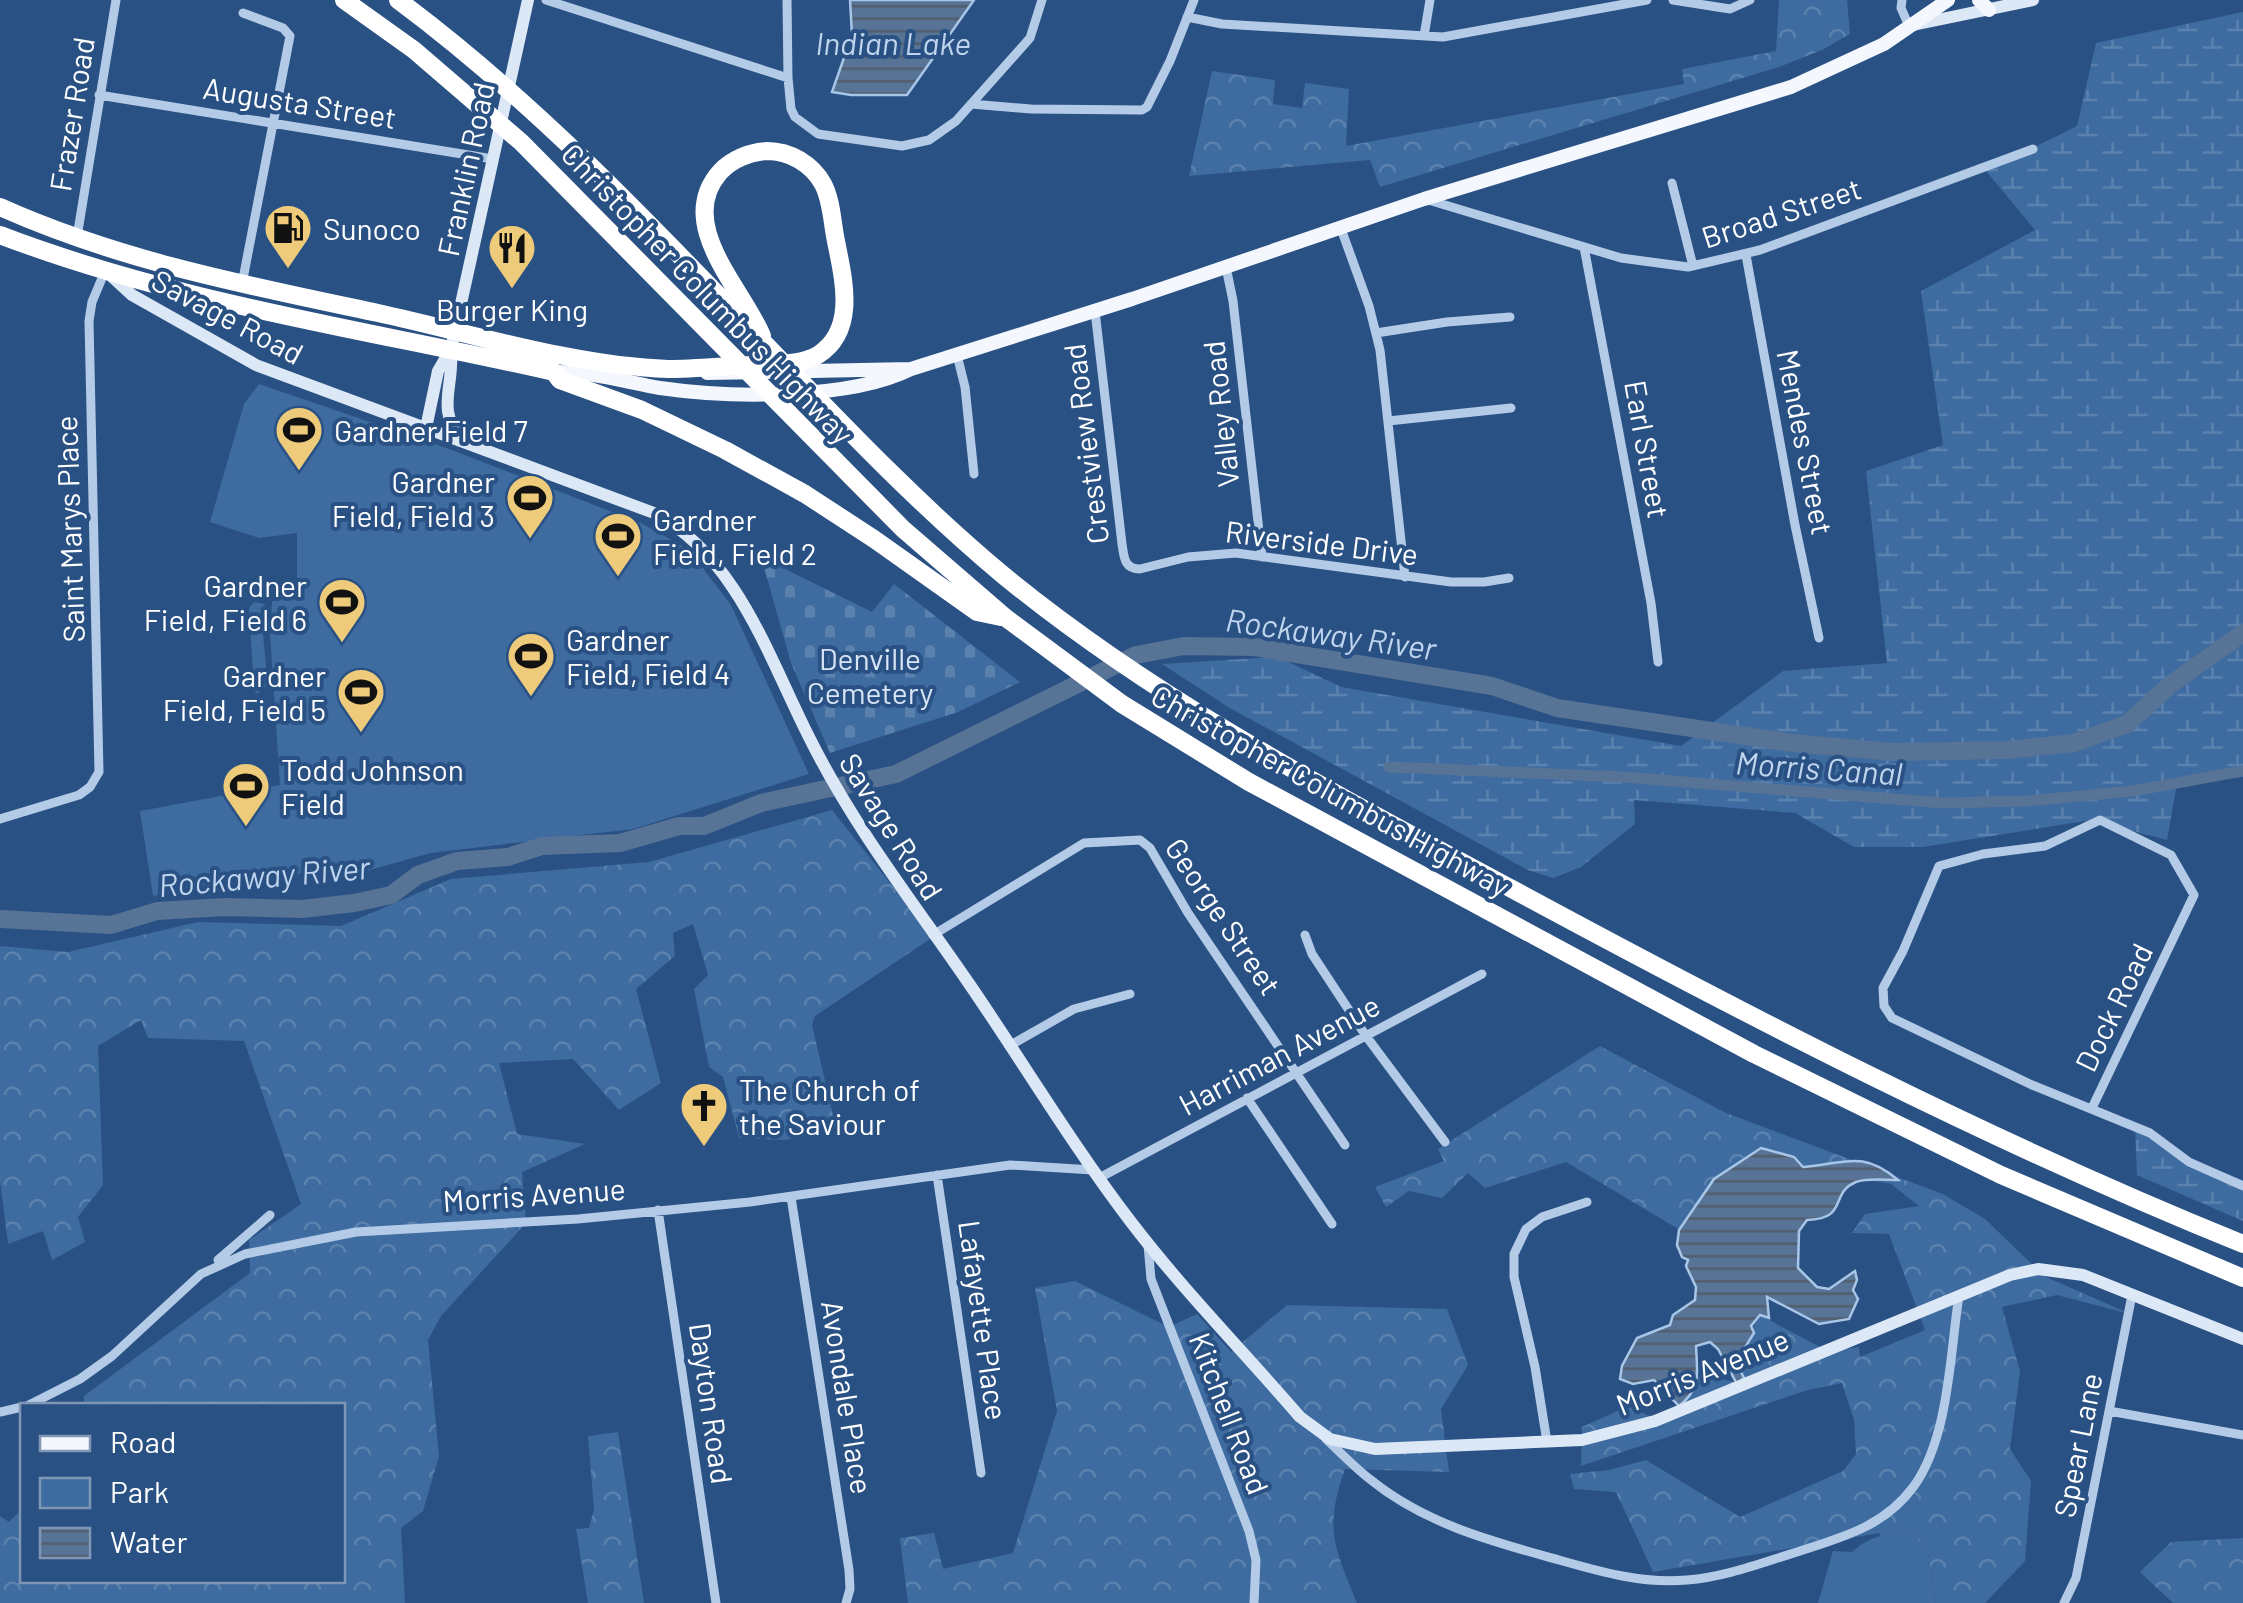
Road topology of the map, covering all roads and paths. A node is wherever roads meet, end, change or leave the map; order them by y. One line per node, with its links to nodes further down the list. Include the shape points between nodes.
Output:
1 (344, 0): 59 (highway, Christopher Columbus Highway, via 414,50 520,142 902,529)
2 (398, 0): 44 (highway, Christopher Columbus Highway, via 531,108)
3 (528, 0): 27 (street, Franklin Road)
4 (546, 0): 22 (street)
5 (787, 0): 22 (street)
6 (1042, 0): 24 (street, via 1030,38)
7 (1194, 0): 19 (street)
8 (1430, 0): 21 (street)
9 (1647, 0): 16 (street)
10 (1673, 0): 11 (street, via 1730,9)
11 (1750, 0)
12 (1902, 0): 20 (street)
13 (1948, 0): 20 (main road)
14 (2033, 0): 17 (street)
15 (112, 1): 23 (street, Frazer Road)
16 (1620, 2): 21 (street)
17 (1984, 5): 20 (street)
18 (243, 13): 25 (street, via 290,36)
19 (1187, 18): 21 (street); 24 (street, via 1142,110)
20 (1909, 26): 29 (main road, via 1791,87)
21 (1424, 36)
22 (788, 78): 24 (street, via 791,109 809,130 888,146 929,140)
23 (99, 96): 25 (street, Augusta Street); 33 (street, Frazer Road)
24 (970, 104)
25 (273, 123): 27 (street, Augusta Street); 39 (street)
26 (2033, 149): 35 (street, Broad Street)
27 (493, 159): 43 (street, Franklin Road)
28 (1672, 183): 36 (street)
29 (1424, 199): 31 (main road); 34 (street, Broad Street)
30 (0, 207): 33 (highway)
31 (1340, 226): 37 (main road); 42 (street)
32 (0, 235): 38 (highway)
33 (77, 237): 39 (highway)
34 (1584, 247): 36 (street, Broad Street); 61 (street, Earl Street)
35 (1746, 255): 36 (street, Broad Street); 60 (street, Mendes Street)
36 (1693, 266)
37 (1226, 267): 40 (main road); 55 (street, Valley Road)
38 (105, 271): 43 (highway, via 191,293); 52 (street, Savage Road, via 132,294 252,363); 62 (street, Saint Marys Place, via 89,321 100,768 90,787 71,799)
39 (242, 284): 43 (highway)
40 (1094, 311): 45 (main road); 56 (street, Crestview Road, via 1122,544)
41 (1510, 318): 42 (street)
42 (1376, 333): 51 (street)
43 (453, 339): 46 (highway); 48 (highway); 50 (street, Franklin Road); 52 (street, Franklin Road, via 438,371)
44 (767, 346): 46 (highway, via 721,267 705,216 717,175 740,158 767,151 803,162 826,191 844,289 836,336 807,360); 84 (highway, Christopher Columbus Highway, via 980,555 1176,701 1812,1048 2037,1156)
45 (958, 355): 47 (main road); 54 (street)
46 (669, 369): 47 (main road, via 722,376)
47 (910, 369): 48 (main road, via 886,382 835,391 740,394)
48 (554, 372): 59 (highway, via 725,450 860,530 977,612)
49 (1511, 408): 51 (street)
50 (446, 415): 52 (street); 53 (street)
51 (1388, 421): 57 (street)
52 (426, 428): 53 (street, Savage Road)
53 (465, 442): 63 (street, Savage Road, via 654,513 700,545 742,604 860,831)
54 (974, 474)
55 (1262, 557): 56 (street, Riverside Drive, via 1218,552); 57 (street, Riverside Drive)
56 (1131, 568)
57 (1405, 577): 58 (street, Riverside Drive)
58 (1509, 578)
59 (1006, 618): 86 (highway, Christopher Columbus Highway, via 1122,704 1249,782 1754,1054 2002,1175)
60 (1820, 638)
61 (1658, 662)
62 (0, 818)
63 (933, 935): 68 (street, Savage Road); 69 (street, George Street, via 1084,843 1140,840)
64 (1305, 935): 67 (street)
65 (1482, 974): 67 (street, Harriman Avenue)
66 (1130, 994): 68 (street, via 1074,1009)
67 (1366, 1036): 69 (street, Harriman Avenue); 72 (street)
68 (1009, 1046): 74 (street, Savage Road)
69 (1297, 1072): 70 (street, Harriman Avenue); 73 (street, George Street)
70 (1247, 1098): 74 (street, Harriman Avenue); 82 (street)
71 (2092, 1108): 71 (street, Dock Road, via 1892,1018 1882,997 1939,866 2045,846 2100,820 2171,855 2194,896); 76 (street, Dock Road)
72 (1444, 1142)
73 (1345, 1145)
74 (1096, 1174): 75 (street, Morris Avenue, via 1010,1166); 81 (street, Savage Road)
75 (937, 1175): 77 (street, Morris Avenue); 95 (street, Lafayette Place)
76 (2243, 1186)
77 (791, 1198): 79 (street, Morris Avenue); 97 (street, Avondale Place, via 849,1570)
78 (1587, 1202): 94 (street, via 1542,1217 1526,1229 1514,1254)
79 (658, 1210): 85 (street, Morris Avenue, via 356,1232 245,1254); 96 (street, Dayton Road)
80 (270, 1215): 85 (street)
81 (1130, 1220): 83 (street, Morris Avenue)
82 (1332, 1224)
83 (1148, 1242): 92 (street, Morris Avenue); 98 (street, Kitchell Road, via 1152,1279 1249,1531)
84 (2243, 1244)
85 (201, 1274): 90 (street, Morris Avenue, via 112,1356)
86 (2243, 1278)
87 (2132, 1294): 88 (street, Morris Avenue, via 2083,1275 2038,1269); 89 (street, Morris Avenue); 91 (street, Spear Lane)
88 (1959, 1295): 92 (street, via 1938,1431 1905,1498 1860,1532 1708,1578 1614,1575 1472,1536 1382,1488); 94 (street, Morris Avenue, via 1655,1421)
89 (2243, 1340)
90 (32, 1403)
91 (2109, 1411): 93 (street); 99 (street, Spear Lane, via 2076,1578)
92 (1317, 1432): 94 (street, Morris Avenue, via 1375,1450)
93 (2243, 1434)
94 (1547, 1442)
95 (981, 1473)
96 (716, 1603)
97 (846, 1603)
98 (1254, 1603)
99 (2064, 1603)

